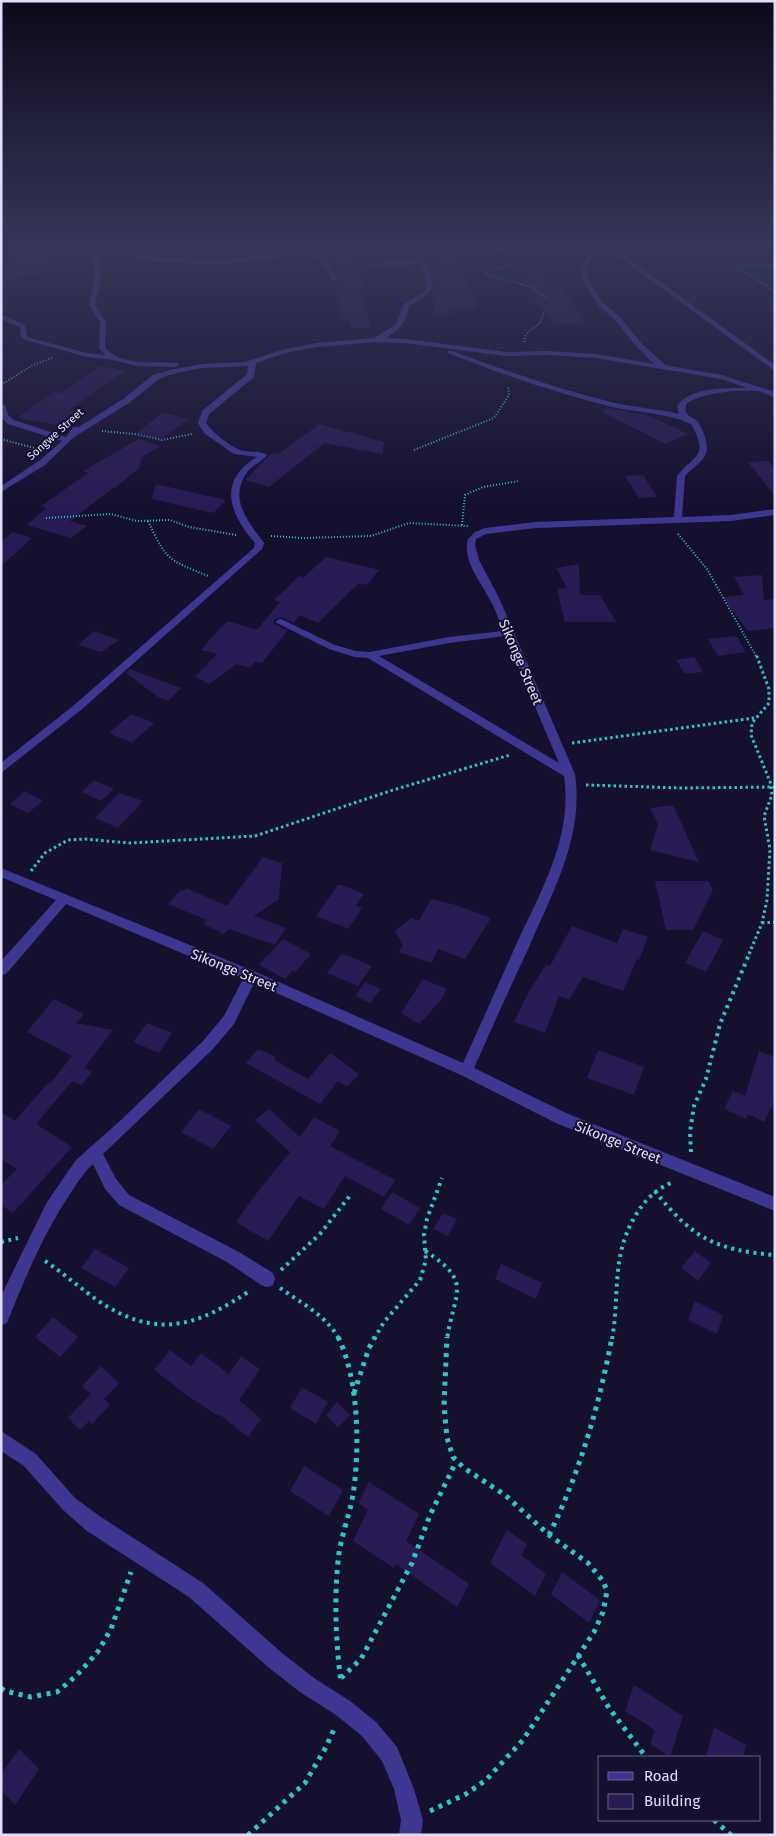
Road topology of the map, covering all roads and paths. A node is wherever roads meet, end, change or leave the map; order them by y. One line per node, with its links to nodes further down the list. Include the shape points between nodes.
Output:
1 (24, 332): 9 (street, via 28,339)
2 (103, 332): 12 (street, via 102,348 106,354)
3 (391, 332): 7 (street)
4 (529, 332): 10 (path)
5 (626, 332): 14 (street, via 647,355)
6 (724, 332): 15 (street)
7 (375, 340): 8 (street); 11 (street, via 317,345)
8 (431, 344): 10 (street); 16 (street)
9 (62, 348): 12 (street); 17 (path, via 57,357 31,366)
10 (518, 354): 14 (street, via 596,356)
11 (266, 357): 12 (street, via 157,366); 13 (street)
12 (116, 358)
13 (252, 363): 20 (street, via 170,372 156,377); 24 (street, via 250,377 205,413 202,423)
14 (664, 367): 18 (street, via 722,377)
15 (775, 369)
16 (507, 372): 22 (street, via 613,405); 27 (path, via 509,395 494,418)
17 (1, 385)
18 (764, 391): 19 (street); 22 (street, via 732,390 695,396 681,404)
19 (775, 395)
20 (126, 401): 23 (street); 25 (street, Songwe Street, via 112,404 89,417)
21 (1, 405): 25 (street, via 4,416 11,422)
22 (685, 417): 33 (street, via 698,427 704,451 701,458 681,476)
23 (82, 430): 24 (path, via 135,434 162,440); 25 (street)
24 (207, 431): 37 (street, via 237,452 263,455 250,464 234,488 244,523)
25 (69, 438): 28 (street, Songwe Street)
26 (1, 439): 28 (path, via 37,448)
27 (414, 450)
28 (47, 458): 30 (street, Songwe Street)
29 (519, 481): 35 (path, via 483,487 465,495)
30 (1, 490)
31 (775, 512): 33 (street, Sikonge Street, via 731,518)
32 (46, 518): 34 (path, via 111,514)
33 (675, 519): 36 (street, Sikonge Street); 42 (path, via 676,532 707,569 754,649 770,700)
34 (148, 521): 37 (path, via 170,520 194,528); 38 (path, via 163,552 174,562)
35 (462, 525): 36 (path); 37 (path, via 410,524 371,536)
36 (495, 529): 40 (street, Sikonge Street, via 478,533 470,546 481,577)
37 (255, 537): 38 (street, via 260,543 258,549)
38 (221, 580): 45 (street, via 77,708)
39 (280, 622): 41 (street, via 332,646)
40 (509, 633): 41 (street); 43 (street, Sikonge Street)
41 (370, 655): 44 (street)
42 (755, 718): 43 (path); 47 (path, via 751,735)
43 (557, 745): 46 (street, Sikonge Street)
44 (527, 750): 46 (street); 49 (path, via 255,836 130,842 68,840 45,853)
45 (1, 770)
46 (571, 779): 47 (path, via 682,788); 55 (street, Sikonge Street, via 568,830 552,882)
47 (773, 787): 52 (path, via 764,816 770,849)
48 (1, 872): 49 (street, Sikonge Street)
49 (23, 881): 50 (street, Sikonge Street)
50 (64, 899): 53 (street); 54 (street, Sikonge Street)
51 (775, 922): 52 (path)
52 (762, 924): 57 (path, via 720,1024 706,1079 694,1106 690,1132)
53 (1, 970)
54 (251, 976): 55 (street, Sikonge Street); 56 (street, via 229,1020 208,1045)
55 (466, 1071): 57 (street, Sikonge Street, via 561,1118)
56 (95, 1152): 62 (street, via 80,1165 59,1196); 65 (street, via 115,1192 124,1200 233,1257)
57 (692, 1172): 59 (path); 61 (street, Sikonge Street)
58 (442, 1178): 63 (path, via 427,1219)
59 (655, 1191): 64 (path, via 680,1221 704,1238 730,1247); 70 (path, via 623,1240 618,1262 614,1330 594,1418 577,1474)
60 (352, 1194): 65 (path, via 307,1248)
61 (775, 1204)
62 (30, 1251): 65 (path, via 106,1305 130,1317 155,1324 176,1326 201,1320 222,1311); 66 (street)
63 (425, 1251): 67 (path, via 426,1260 420,1280 384,1322 369,1348); 69 (path, via 449,1268 458,1286 448,1328 444,1398 448,1441)
64 (775, 1254)
65 (267, 1279): 67 (path, via 334,1330 342,1346)
66 (1, 1317)
67 (354, 1394): 73 (path, via 356,1463 338,1560)
68 (1, 1440): 71 (street, via 30,1460 69,1504)
69 (456, 1462): 70 (path, via 499,1491); 73 (path, via 430,1515 412,1563 361,1659)
70 (549, 1535): 72 (path, via 586,1560 606,1589 606,1602 597,1625)
71 (138, 1552): 74 (path, via 111,1629 97,1653 76,1676 57,1692 31,1696); 75 (street, via 196,1590 275,1660)
72 (578, 1655): 76 (path, via 598,1694); 78 (path, via 506,1763 470,1792)
73 (340, 1678): 75 (path)
74 (1, 1688)
75 (344, 1708): 78 (street, via 369,1729 390,1754 404,1789); 79 (path, via 305,1783)
76 (645, 1756)
77 (715, 1821): 80 (path)
78 (411, 1827)
79 (248, 1835)
80 (731, 1835)

